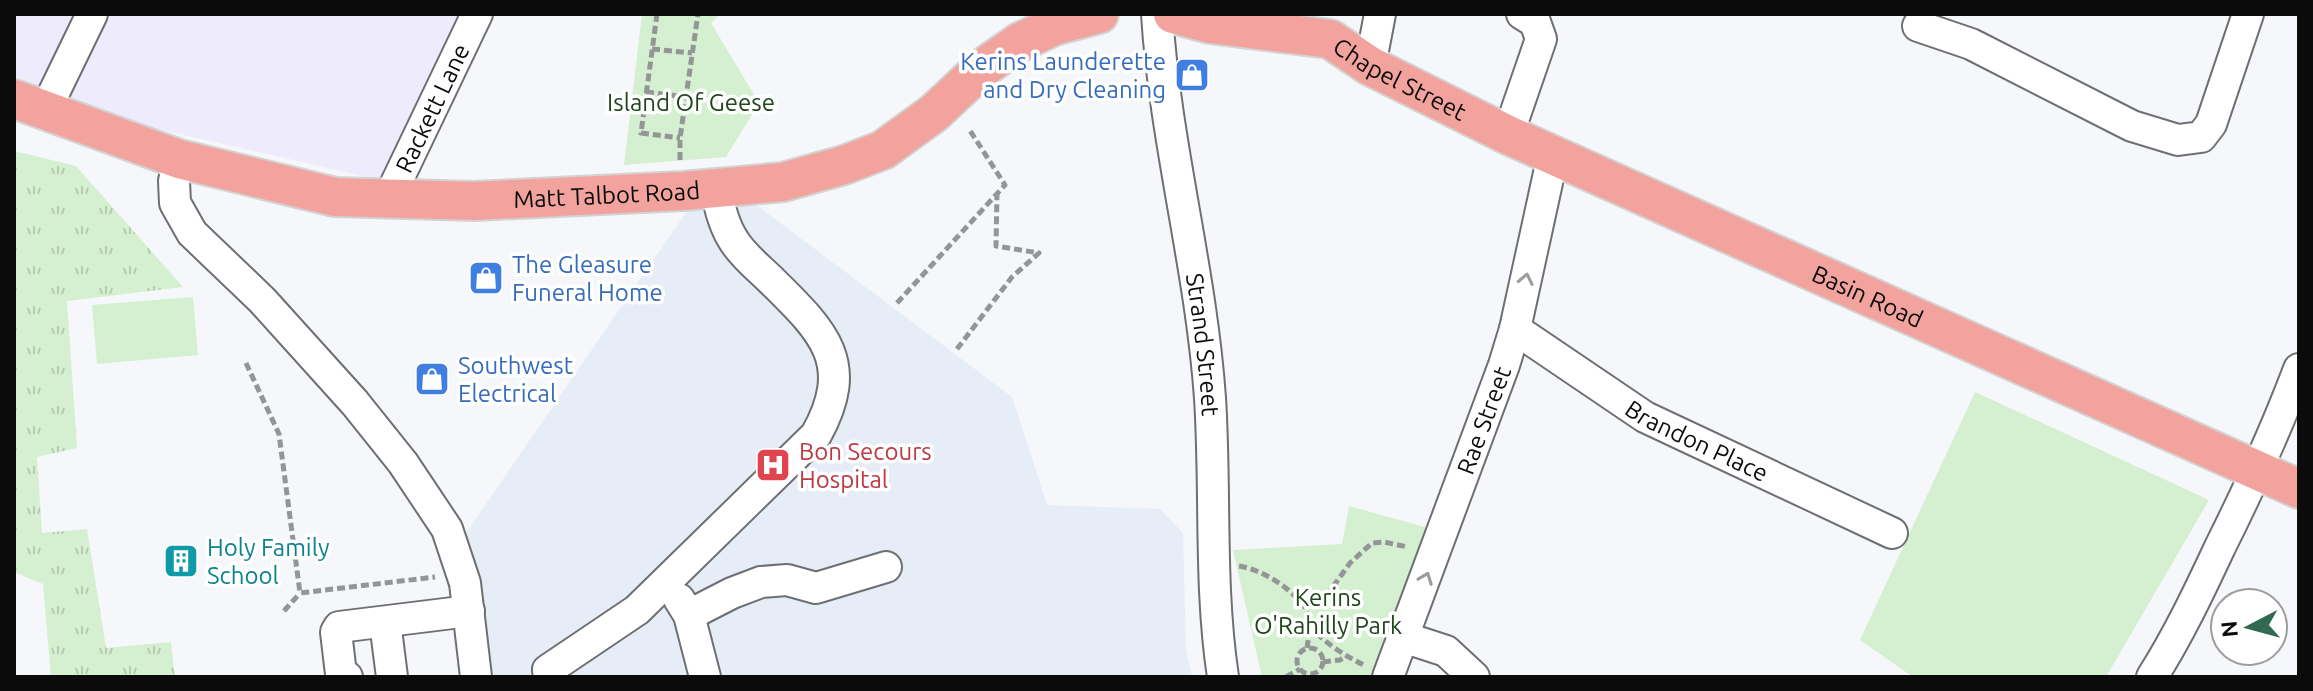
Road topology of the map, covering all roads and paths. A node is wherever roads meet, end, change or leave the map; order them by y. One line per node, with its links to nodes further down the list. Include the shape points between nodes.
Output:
1 (92, 14): 17 (street)
2 (477, 14): 26 (street, Rackett Lane)
3 (657, 14): 12 (path)
4 (698, 14): 13 (path)
5 (1099, 14): 10 (main road, Matt Talbot Road)
6 (1170, 14): 14 (main road, Chapel Street, via 1330,39); 37 (street, Strand Street, via 1163,75 1210,397)
7 (1380, 14): 14 (street)
8 (1522, 14): 18 (street, via 1535,22 1541,39)
9 (2248, 14): 11 (street, via 2211,124 2201,137 2178,140 2132,126 1979,48)
10 (1057, 20): 24 (main road, Matt Talbot Road, via 993,60 883,150 783,182)
11 (1918, 26)
12 (652, 49): 13 (path); 15 (path)
13 (692, 53): 16 (path)
14 (1370, 66): 18 (main road, Chapel Street)
15 (646, 92): 16 (path); 20 (path, via 641,133)
16 (686, 97): 20 (path)
17 (45, 111): 22 (main road, Matt Talbot Road)
18 (1493, 127): 21 (main road, Basin Road)
19 (969, 129): 25 (path, via 1005,185)
20 (680, 138): 23 (path)
21 (1553, 155): 28 (street, Rae Street, one-way to 21); 32 (main road, Basin Road)
22 (179, 159): 26 (main road, Matt Talbot Road, via 335,197); 38 (street, via 175,203 192,233 262,300 403,463 447,529)
23 (681, 167)
24 (716, 188): 26 (main road, Matt Talbot Road, via 474,201); 39 (street, via 733,240 825,343 836,385 816,435)
25 (997, 193): 27 (path); 29 (path, via 996,246 1039,253 1012,277)
26 (388, 200)
27 (897, 303)
28 (1515, 329): 34 (street, Brandon Place, via 1645,417); 35 (street, Rae Street)
29 (957, 349)
30 (246, 363): 40 (path, via 279,434)
31 (2299, 369): 32 (street)
32 (2258, 470): 33 (main road, Basin Road); 61 (street, via 2175,641)
33 (2299, 489)
34 (1892, 533)
35 (1436, 551): 41 (path, via 1372,543 1325,598); 47 (street, Rae Street, one-way to 35)
36 (886, 567): 44 (street, via 816,588 787,580 761,582)
37 (1214, 571): 41 (path, via 1253,569); 58 (street, Strand Street)
38 (463, 574): 40 (path); 43 (street)
39 (667, 581): 44 (street); 56 (street, via 637,610 548,670)
40 (300, 593): 42 (path)
41 (1305, 607): 46 (path)
42 (284, 611)
43 (469, 611): 45 (street); 55 (street)
44 (689, 615): 57 (street)
45 (385, 622): 52 (street); 54 (street, via 339,627 341,674)
46 (1314, 630): 48 (path); 49 (path)
47 (1403, 637): 53 (street, Rae Street); 60 (street, via 1446,651)
48 (1307, 648): 50 (path, via 1320,651); 51 (path, via 1298,656)
49 (1346, 656): 50 (path); 53 (path)
50 (1323, 662): 51 (path, via 1314,674)
51 (1300, 669): 59 (path)
52 (383, 676)
53 (1388, 676)
54 (347, 677)
55 (476, 677)
56 (549, 677)
57 (705, 677)
58 (1223, 677)
59 (1286, 677)
60 (1474, 677)
61 (2152, 677)

